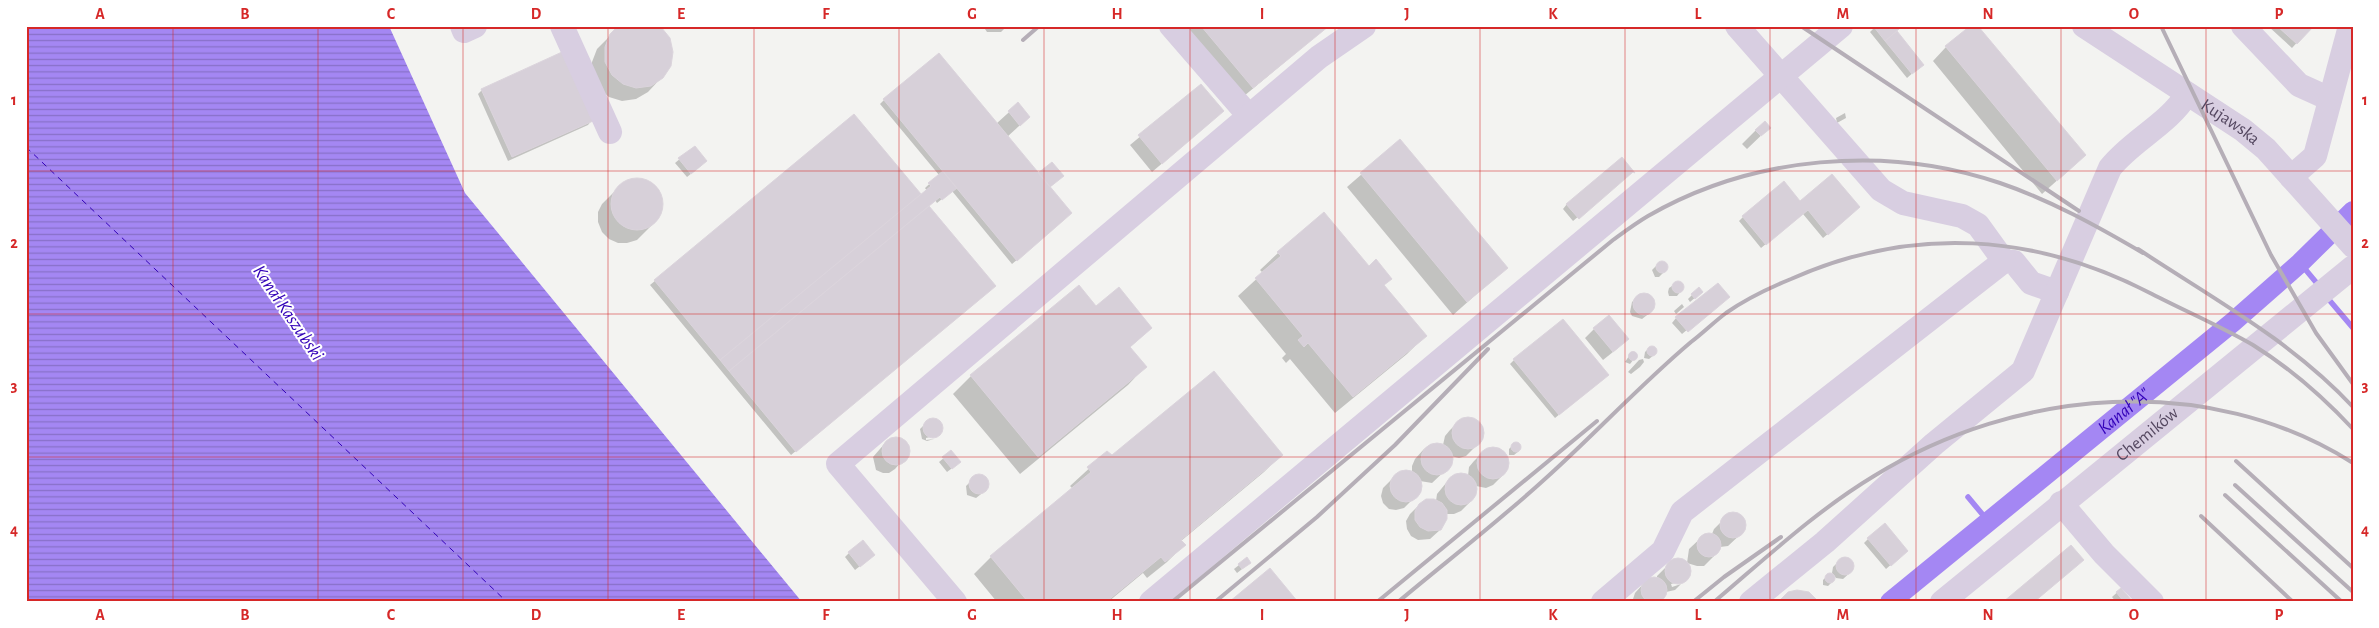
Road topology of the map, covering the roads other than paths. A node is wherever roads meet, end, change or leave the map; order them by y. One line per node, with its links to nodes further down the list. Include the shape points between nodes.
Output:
1 (462, 26): 2 (street, via 464,31)
2 (475, 26)
3 (562, 26): 15 (street)
4 (1171, 26): 14 (street)
5 (1364, 26): 14 (street, via 1319,57)
6 (1737, 26): 11 (street)
7 (1841, 26): 11 (street)
8 (2084, 26): 12 (street, Kujawska)
9 (2243, 26): 13 (street, via 2299,86)
10 (2350, 26): 13 (street)
11 (1780, 75): 18 (street, via 1881,190 1903,202 1962,216 1978,226); 23 (street)
12 (2187, 94): 16 (street, Kujawska, via 2243,130 2266,149); 20 (street, via 2169,117 2110,168)
13 (2330, 99): 16 (street, via 2315,156)
14 (1249, 116): 22 (street, via 838,464)
15 (610, 132)
16 (2291, 177): 17 (street, Kujawska)
17 (2350, 243)
18 (2004, 260): 20 (street, via 2014,262 2031,283); 24 (street, via 1682,512 1663,550)
19 (2353, 267): 21 (street, Chemików)
20 (2057, 292): 25 (street, via 2023,371 1934,444 1825,542)
21 (2061, 503): 26 (street, Chemików); 27 (street, via 2104,554)
22 (955, 602)
23 (1151, 602)
24 (1603, 602)
25 (1750, 602)
26 (1942, 602)
27 (2152, 602)

